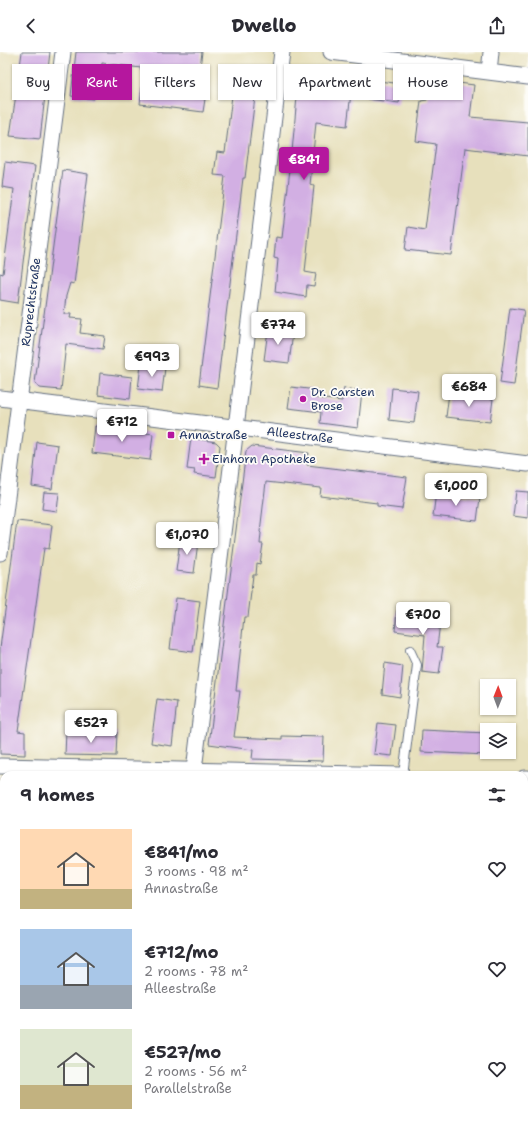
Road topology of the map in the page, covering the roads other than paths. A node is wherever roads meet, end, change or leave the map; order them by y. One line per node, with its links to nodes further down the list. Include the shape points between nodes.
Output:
1 (63, 52): 8 (street, Ruprechtstraße)
2 (282, 52): 9 (street)
3 (331, 52): 5 (street)
4 (491, 52): 5 (street)
5 (489, 72): 6 (street)
6 (528, 76)
7 (0, 398): 8 (street, Alleestraße)
8 (19, 401): 9 (street, Alleestraße); 11 (street, Ruprechtstraße)
9 (236, 427): 10 (street, Alleestraße); 14 (street)
10 (528, 464)
11 (0, 553)
12 (410, 650): 16 (lane, via 417,664)
13 (0, 766): 14 (street)
14 (194, 770): 15 (street)
15 (236, 771)
16 (403, 771)

